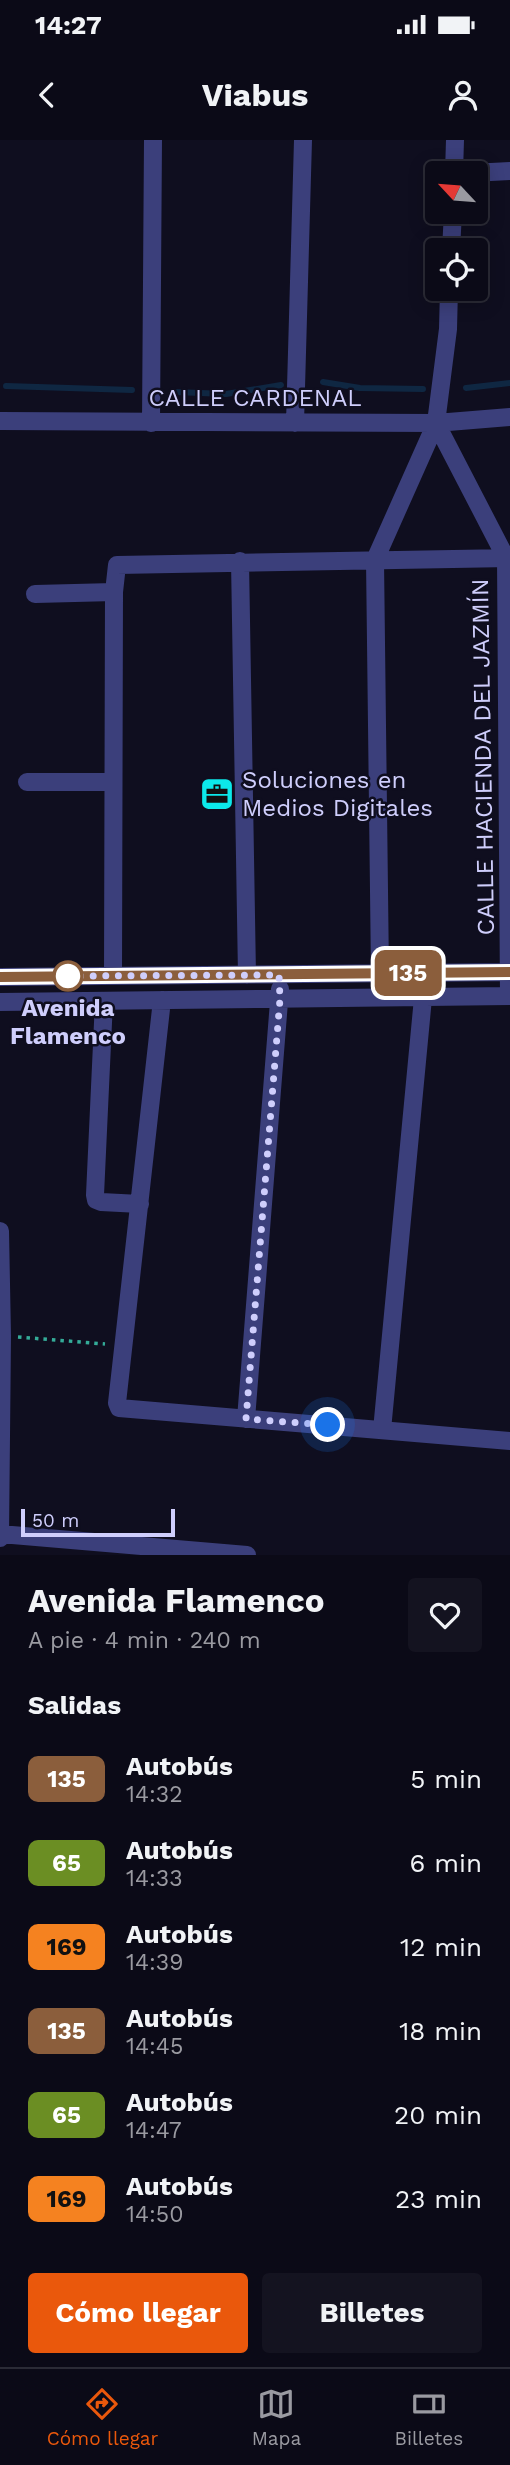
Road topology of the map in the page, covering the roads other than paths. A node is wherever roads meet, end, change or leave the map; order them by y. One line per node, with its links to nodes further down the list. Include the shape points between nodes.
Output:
1 (153, 140): 10 (street)
2 (303, 140): 11 (street)
3 (455, 140): 4 (street)
4 (454, 161)
5 (510, 171): 6 (street)
6 (488, 172)
7 (449, 301): 12 (street)
8 (510, 417): 12 (street, CALLE CARDENAL)
9 (0, 421): 10 (street, CALLE CARDENAL)
10 (150, 423): 11 (street, CALLE CARDENAL)
11 (295, 423): 12 (street, CALLE CARDENAL)
12 (436, 423): 13 (street); 14 (street)
13 (508, 558): 14 (street); 20 (street, CALLE HACIENDA DEL JAZMÍN)
14 (375, 560): 15 (street); 21 (street)
15 (240, 561): 16 (street, via 117,565); 22 (street)
16 (114, 592): 17 (street); 19 (street)
17 (35, 594)
18 (27, 782): 19 (street)
19 (113, 782): 24 (street)
20 (510, 972): 21 (street); 26 (street, CALLE HACIENDA DEL JAZMÍN)
21 (380, 973): 23 (street)
22 (247, 975): 23 (street); 24 (street)
23 (279, 975): 28 (street)
24 (113, 976): 25 (street)
25 (0, 977)
26 (510, 996): 27 (street)
27 (424, 998): 28 (street); 35 (street)
28 (280, 999): 29 (street); 34 (street)
29 (162, 1000): 30 (street); 32 (street)
30 (104, 1001): 31 (street); 32 (street, via 95,1195 101,1202)
31 (0, 1002)
32 (140, 1204): 34 (street, via 119,1408)
33 (0, 1231): 37 (street)
34 (246, 1419): 35 (street)
35 (383, 1430): 36 (street)
36 (510, 1441)
37 (0, 1536): 38 (street)
38 (135, 1550): 39 (street)
39 (247, 1555)

